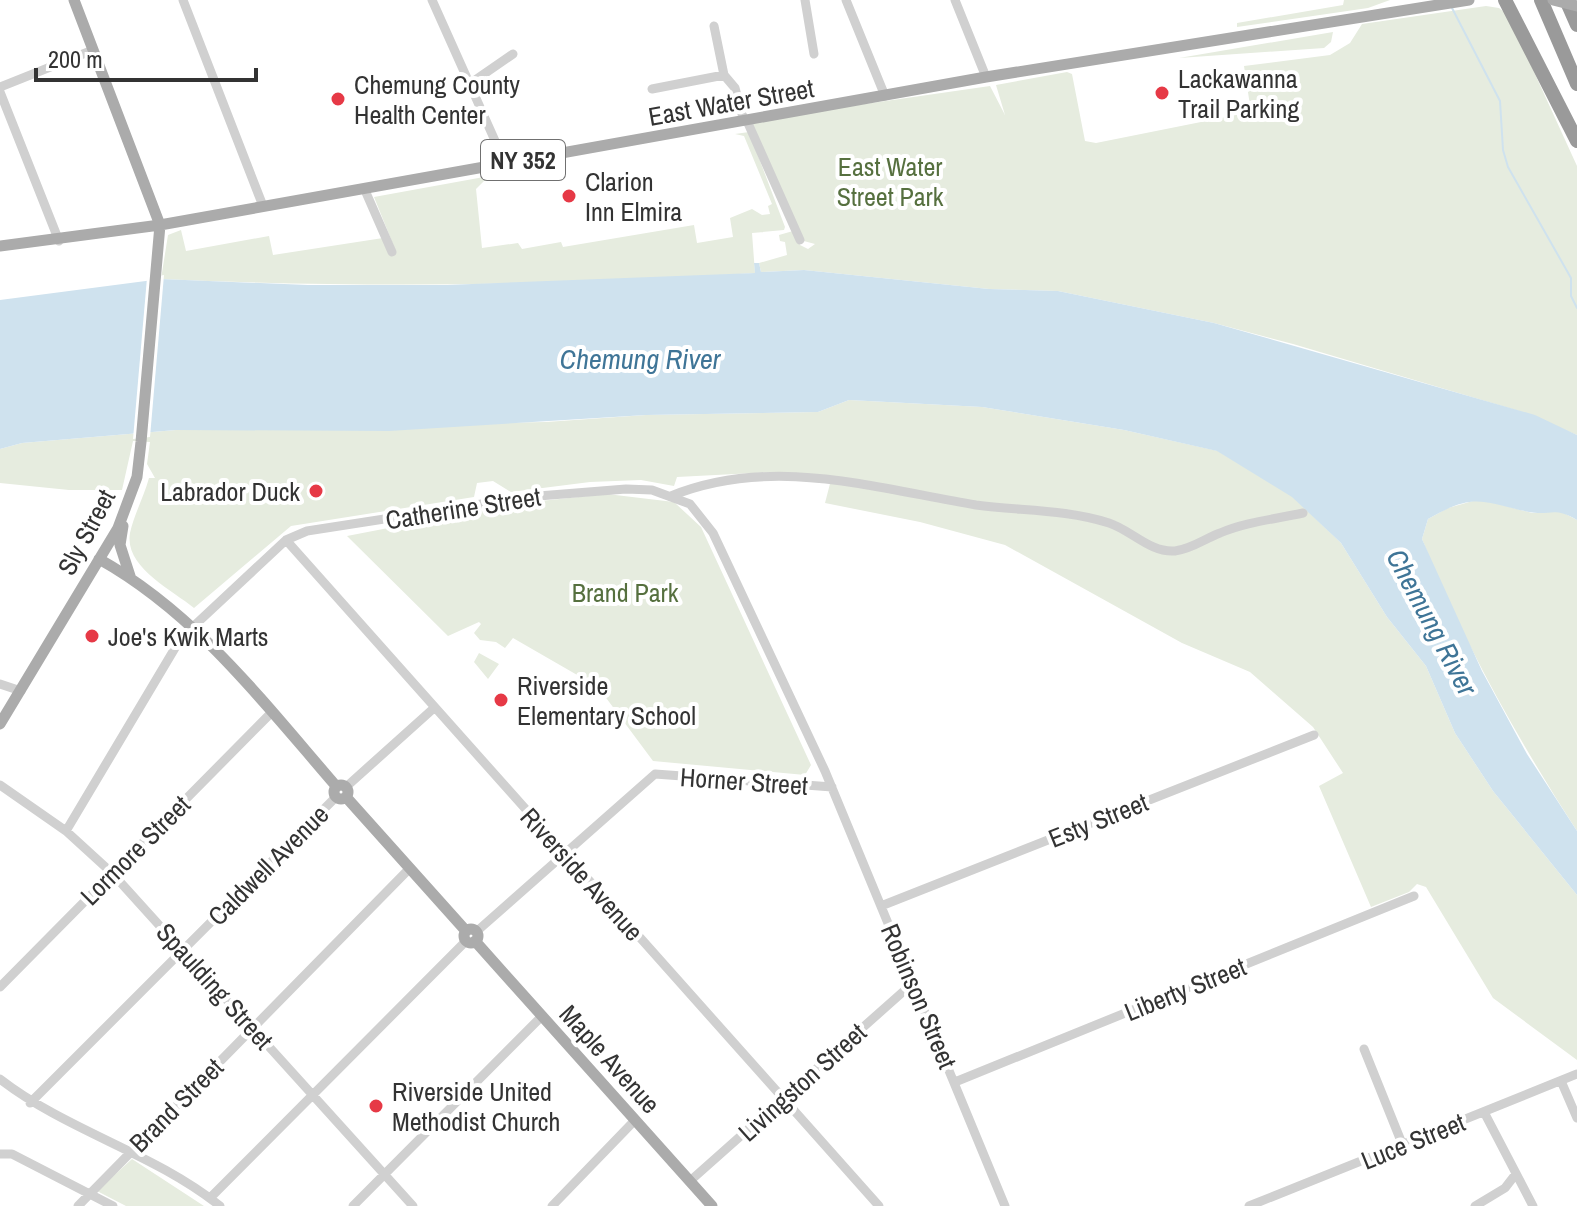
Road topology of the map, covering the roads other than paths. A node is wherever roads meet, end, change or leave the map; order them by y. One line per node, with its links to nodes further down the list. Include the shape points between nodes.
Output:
1 (74, 0): 15 (main road)
2 (183, 0): 29 (street)
3 (432, 0): 20 (street)
4 (805, 0): 17 (street)
5 (846, 0): 24 (street)
6 (955, 0): 19 (street)
7 (1469, 0): 19 (main road, East Water Street / NY 352)
8 (1505, 0): 26 (highway)
9 (1541, 0): 21 (highway)
10 (1553, 0): 12 (main road, bridge)
11 (1566, 0): 13 (highway)
12 (1577, 6)
13 (1577, 25)
14 (714, 26): 18 (street)
15 (93, 50): 23 (street); 30 (main road)
16 (513, 54): 20 (street)
17 (814, 54)
18 (724, 75): 22 (street); 25 (street, via 735,88)
19 (986, 77): 24 (main road, East Water Street / NY 352)
20 (471, 83): 27 (street)
21 (1577, 84)
22 (652, 89)
23 (0, 90): 32 (street)
24 (885, 96): 25 (main road, East Water Street / NY 352)
25 (746, 121): 27 (main road, East Water Street / NY 352); 31 (street)
26 (1577, 141)
27 (505, 163): 28 (main road, East Water Street / NY 352)
28 (364, 188): 29 (main road, East Water Street / NY 352); 34 (street)
29 (263, 206): 30 (main road, East Water Street / NY 352)
30 (160, 225): 32 (main road, East Water Street / NY 352); 37 (main road, Sly Street, via 137,477)
31 (800, 240)
32 (59, 241): 33 (main road, East Water Street / NY 352)
33 (0, 246)
34 (392, 252)
35 (671, 496): 36 (street, via 711,480 737,477 844,479 1110,523 1157,549 1173,551 1220,532); 38 (street, Catherine Street, via 626,489 526,497 307,531); 50 (street, Catherine Street, via 690,504 713,533)
36 (1303, 513)
37 (124, 517): 39 (main road, Sly Street); 40 (main road, via 120,545)
38 (286, 540): 41 (street, Catherine Street); 45 (street, Riverside Avenue)
39 (99, 559): 40 (main road, Maple Avenue); 43 (main road, Sly Street)
40 (130, 576): 41 (main road, Maple Avenue)
41 (192, 625): 46 (main road, Maple Avenue); 52 (street, Catherine Street)
42 (0, 684): 43 (street)
43 (21, 691): 47 (main road, Sly Street)
44 (0, 706): 47 (street)
45 (434, 708): 51 (street, Caldwell Avenue); 53 (street, Riverside Avenue)
46 (271, 713): 51 (main road, Maple Avenue); 55 (street, Lormore Street)
47 (1, 722)
48 (1314, 735): 57 (street, Esty Street)
49 (0, 785): 52 (street, Spaulding Street)
50 (832, 787): 53 (street, Horner Street, via 655,774); 57 (street, Robinson Street)
51 (341, 792): 54 (main road, Maple Avenue); 59 (street, Caldwell Avenue)
52 (66, 831): 55 (street, Spaulding Street)
53 (564, 853): 58 (street, Horner Street); 70 (street, Riverside Avenue)
54 (410, 868): 58 (main road, Maple Avenue); 63 (street, Brand Street)
55 (112, 873): 59 (street, Spaulding Street); 61 (street, Lormore Street)
56 (1414, 896): 68 (street, Liberty Street)
57 (881, 906): 60 (street, Robinson Street)
58 (471, 936): 62 (main road, Maple Avenue); 69 (street, Horner Street)
59 (183, 950): 63 (street, Spaulding Street); 71 (street, Caldwell Avenue)
60 (914, 982): 68 (street, Robinson Street); 70 (street, Livingston Street)
61 (0, 987)
62 (542, 1016): 74 (main road, Maple Avenue); 78 (street)
63 (253, 1027): 69 (street, Spaulding Street); 76 (street, Brand Street)
64 (1364, 1049): 75 (street)
65 (1577, 1074): 67 (street, Luce Street)
66 (0, 1079): 71 (street)
67 (1561, 1081): 72 (street, Luce Street); 73 (street)
68 (955, 1082): 91 (street, Robinson Street)
69 (313, 1095): 78 (street, Spaulding Street); 82 (street, Horner Street)
70 (783, 1098): 80 (street, Livingston Street); 90 (street, Riverside Avenue)
71 (30, 1103): 76 (street)
72 (1484, 1112): 75 (street, Luce Street); 79 (street)
73 (1577, 1118)
74 (635, 1120): 80 (main road, Maple Avenue); 83 (street)
75 (1403, 1146): 92 (street, Luce Street)
76 (129, 1151): 81 (street, Brand Street); 82 (street)
77 (0, 1154): 81 (street, via 12,1154)
78 (384, 1174): 87 (street); 88 (street, Spaulding Street)
79 (1515, 1175): 93 (street, via 1505,1188); 94 (street)
80 (690, 1181): 89 (main road, Maple Avenue)
81 (89, 1195): 84 (street, Brand Street); 85 (street)
82 (210, 1198): 86 (street)
83 (557, 1204)
84 (78, 1206)
85 (113, 1206)
86 (220, 1206)
87 (353, 1206)
88 (413, 1206)
89 (712, 1206)
90 (879, 1206)
91 (1005, 1206)
92 (1249, 1206)
93 (1475, 1206)
94 (1533, 1206)

